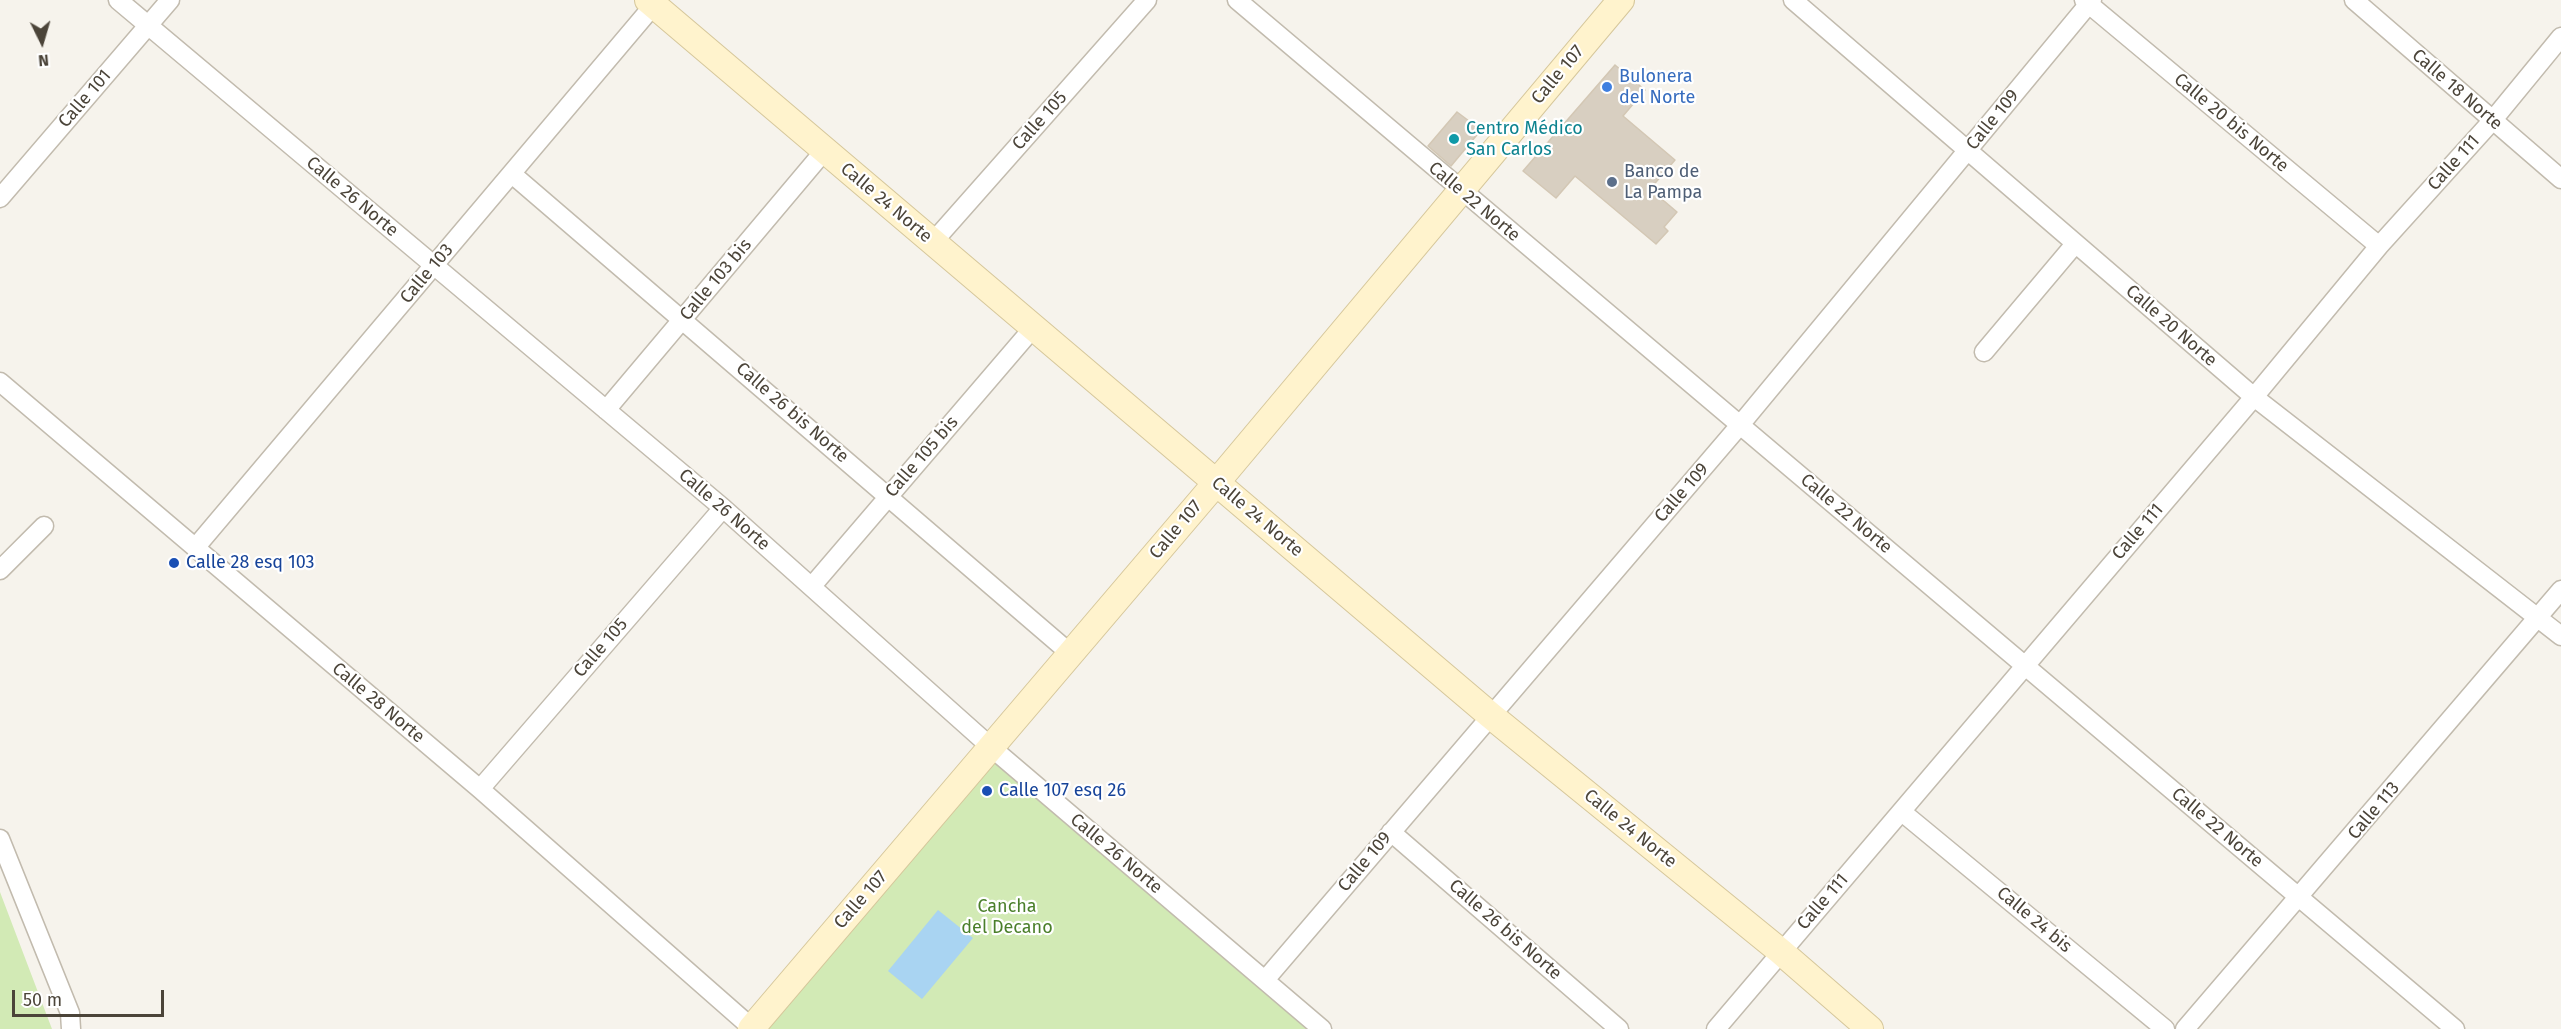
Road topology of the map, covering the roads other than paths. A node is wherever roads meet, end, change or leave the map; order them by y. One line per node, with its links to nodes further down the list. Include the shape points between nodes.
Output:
1 (118, 0): 10 (street, Calle 26 Norte)
2 (170, 0): 10 (street, Calle 101)
3 (1147, 0): 19 (street, Calle 105)
4 (1237, 0): 17 (street, Calle 22 Norte)
5 (1621, 0): 17 (street, Calle 107)
6 (1793, 0): 14 (street, Calle 20 Norte)
7 (2354, 0): 12 (street, Calle 18 Norte)
8 (2088, 1): 14 (street, Calle 109); 21 (street, Calle 20 bis Norte)
9 (653, 2): 13 (street, Calle 24 Norte); 15 (street, Calle 103)
10 (148, 25): 18 (street, Calle 101); 22 (street, Calle 26 Norte)
11 (2561, 37): 12 (street, Calle 111)
12 (2492, 121): 16 (street, Calle 18 Norte); 21 (street, Calle 111)
13 (825, 150): 19 (street, Calle 24 Norte); 23 (street, Calle 103 bis)
14 (1967, 152): 20 (street, Calle 20 Norte); 29 (street, Calle 109)
15 (512, 174): 22 (street, Calle 103); 23 (street, Calle 26 bis Norte)
16 (2561, 179)
17 (1459, 190): 29 (street, Calle 22 Norte); 30 (street, Calle 107)
18 (0, 198)
19 (933, 242): 24 (street, Calle 24 Norte)
20 (2075, 244): 25 (street); 27 (street, Calle 20 Norte)
21 (2379, 246): 27 (street, Calle 111)
22 (434, 266): 28 (street, Calle 26 Norte); 34 (street, Calle 103)
23 (684, 319): 28 (street, Calle 103 bis); 31 (street, Calle 26 bis Norte)
24 (1033, 328): 30 (street, Calle 24 Norte); 31 (street, Calle 105 bis)
25 (1984, 352)
26 (0, 382): 34 (street, Calle 28 Norte)
27 (2254, 397): 38 (street, Calle 20 Norte); 41 (street, Calle 111)
28 (606, 410): 32 (street, Calle 26 Norte)
29 (1740, 425): 41 (street, Calle 22 Norte); 42 (street, Calle 109)
30 (1216, 483): 40 (street, Calle 107); 42 (street, Calle 24 Norte)
31 (888, 496): 36 (street, Calle 105 bis); 40 (street, Calle 26 bis Norte)
32 (723, 508): 36 (street, Calle 26 Norte); 44 (street, Calle 105)
33 (44, 526): 35 (street)
34 (195, 548): 44 (street, Calle 28 Norte)
35 (0, 570)
36 (812, 586): 43 (street, Calle 26 Norte)
37 (2561, 590): 38 (street, Calle 113)
38 (2539, 617): 39 (street, Calle 20 Norte); 48 (street, Calle 113)
39 (2561, 636)
40 (1071, 654): 43 (street, Calle 107)
41 (2024, 665): 45 (street, Calle 111); 48 (street, Calle 22 Norte)
42 (1490, 715): 46 (street, Calle 109); 49 (street, Calle 24 Norte)
43 (992, 748): 50 (street, Calle 26 Norte); 51 (street, Calle 107)
44 (480, 789): 51 (street, Calle 28 Norte)
45 (1902, 812): 49 (street, Calle 111); 57 (street, Calle 24 bis)
46 (1391, 832): 50 (street, Calle 109); 54 (street, Calle 26 bis Norte)
47 (0, 838): 52 (street, via 70,1013)
48 (2300, 898): 58 (street, Calle 113); 59 (street, Calle 22 Norte)
49 (1780, 951): 55 (street, Calle 111); 56 (street, Calle 24 Norte)
50 (1265, 980): 53 (street, Calle 26 Norte)
51 (752, 1028)
52 (71, 1029)
53 (1322, 1029)
54 (1619, 1029)
55 (1716, 1029)
56 (1870, 1029)
57 (2165, 1029)
58 (2185, 1029)
59 (2455, 1029)

